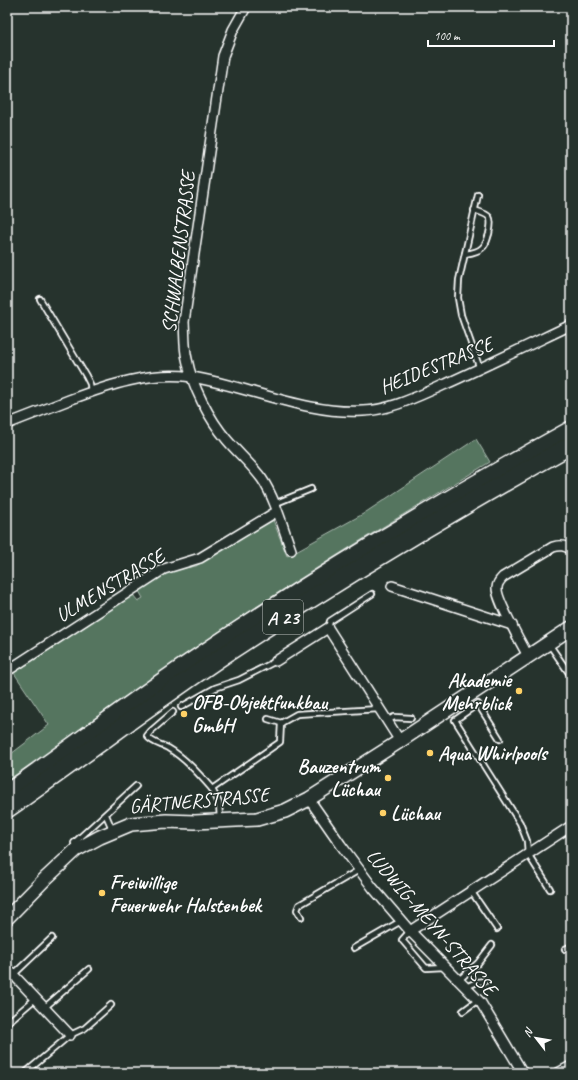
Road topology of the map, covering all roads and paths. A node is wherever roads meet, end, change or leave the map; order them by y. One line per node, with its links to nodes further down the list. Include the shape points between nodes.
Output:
1 (246, 7): 8 (street, SCHWALBENSTRASSE, via 223,56 184,322 187,359)
2 (478, 195): 3 (lane)
3 (474, 210): 4 (lane); 4 (lane, via 486,213 491,220 491,226 482,248)
4 (465, 254): 7 (lane, via 458,298 461,315)
5 (40, 298): 9 (lane, via 86,376)
6 (571, 325): 7 (street, HEIDESTRASSE)
7 (480, 369): 8 (street, HEIDESTRASSE, via 391,406 363,411 330,410)
8 (193, 377): 9 (street, HEIDESTRASSE, via 144,377); 14 (street, SCHWALBENSTRASSE, via 212,420 262,480)
9 (91, 392): 10 (street, HEIDESTRASSE)
10 (7, 424)
11 (571, 430): 40 (highway, A 23, via 378,542 274,607 185,666)
12 (571, 446): 42 (highway, A 23, via 398,545 268,627 141,713)
13 (311, 489): 14 (lane)
14 (275, 508): 15 (street, SCHWALBENSTRASSE); 25 (street, ULMENSTRASSE, via 200,558 164,568)
15 (291, 550)
16 (571, 550): 19 (street, via 559,545 553,547 503,577 499,582 498,593)
17 (392, 586): 19 (street)
18 (372, 594): 20 (lane, via 330,621)
19 (512, 625): 23 (street)
20 (328, 628): 24 (street); 29 (street)
21 (571, 628): 22 (street, GÄRTNERSTRASSE)
22 (548, 642): 23 (street, GÄRTNERSTRASSE); 26 (lane)
23 (528, 656): 27 (street, GÄRTNERSTRASSE)
24 (276, 661): 28 (lane, via 239,680 215,688)
25 (7, 671)
26 (571, 676)
27 (474, 699): 31 (street, GÄRTNERSTRASSE); 36 (lane)
28 (181, 707)
29 (379, 709): 34 (street); 35 (lane, via 297,714)
30 (173, 712): 39 (lane, via 147,736 193,767)
31 (452, 714): 37 (street, GÄRTNERSTRASSE); 48 (lane, via 520,823)
32 (411, 718): 34 (lane, via 394,717)
33 (268, 719): 35 (lane)
34 (387, 721): 37 (street)
35 (281, 723): 39 (lane, via 280,742)
36 (500, 739)
37 (400, 741): 41 (street, GÄRTNERSTRASSE)
38 (136, 786): 43 (lane, GÄRTNERSTRASSE)
39 (212, 789): 44 (lane, via 219,803)
40 (7, 793)
41 (309, 799): 44 (street, GÄRTNERSTRASSE, via 285,811 257,819); 49 (street, LUDWIG-MEYN-STRASSE)
42 (7, 809)
43 (106, 815): 46 (lane, GÄRTNERSTRASSE); 47 (lane, GÄRTNERSTRASSE, via 74,843)
44 (220, 821): 46 (street, GÄRTNERSTRASSE, via 132,824)
45 (571, 826): 48 (street)
46 (113, 831): 47 (street, GÄRTNERSTRASSE)
47 (76, 850): 53 (street, GÄRTNERSTRASSE)
48 (528, 854): 50 (lane); 51 (street)
49 (360, 870): 52 (lane, via 299,905 297,910); 54 (street, LUDWIG-MEYN-STRASSE)
50 (550, 889)
51 (471, 891): 55 (lane); 56 (street)
52 (301, 917)
53 (7, 918)
54 (401, 921): 56 (street, LUDWIG-MEYN-STRASSE); 60 (lane)
55 (497, 929)
56 (410, 931): 62 (street, LUDWIG-MEYN-STRASSE); 62 (lane, via 402,940 426,968)
57 (52, 938): 64 (lane)
58 (492, 945): 65 (lane, via 478,963)
59 (571, 946): 61 (lane)
60 (354, 948)
61 (565, 949)
62 (446, 967): 65 (street, LUDWIG-MEYN-STRASSE)
63 (89, 969): 71 (lane)
64 (10, 971): 68 (street)
65 (459, 980): 67 (street, LUDWIG-MEYN-STRASSE)
66 (485, 981): 67 (lane)
67 (466, 987): 69 (street, LUDWIG-MEYN-STRASSE)
68 (35, 998): 71 (street); 73 (lane)
69 (478, 1000): 72 (lane); 77 (street, LUDWIG-MEYN-STRASSE)
70 (111, 1005): 74 (lane, via 85,1028)
71 (44, 1008): 74 (street)
72 (463, 1011)
73 (7, 1023)
74 (70, 1035): 76 (lane)
75 (571, 1066): 78 (street)
76 (25, 1073)
77 (523, 1073)
78 (558, 1073)

